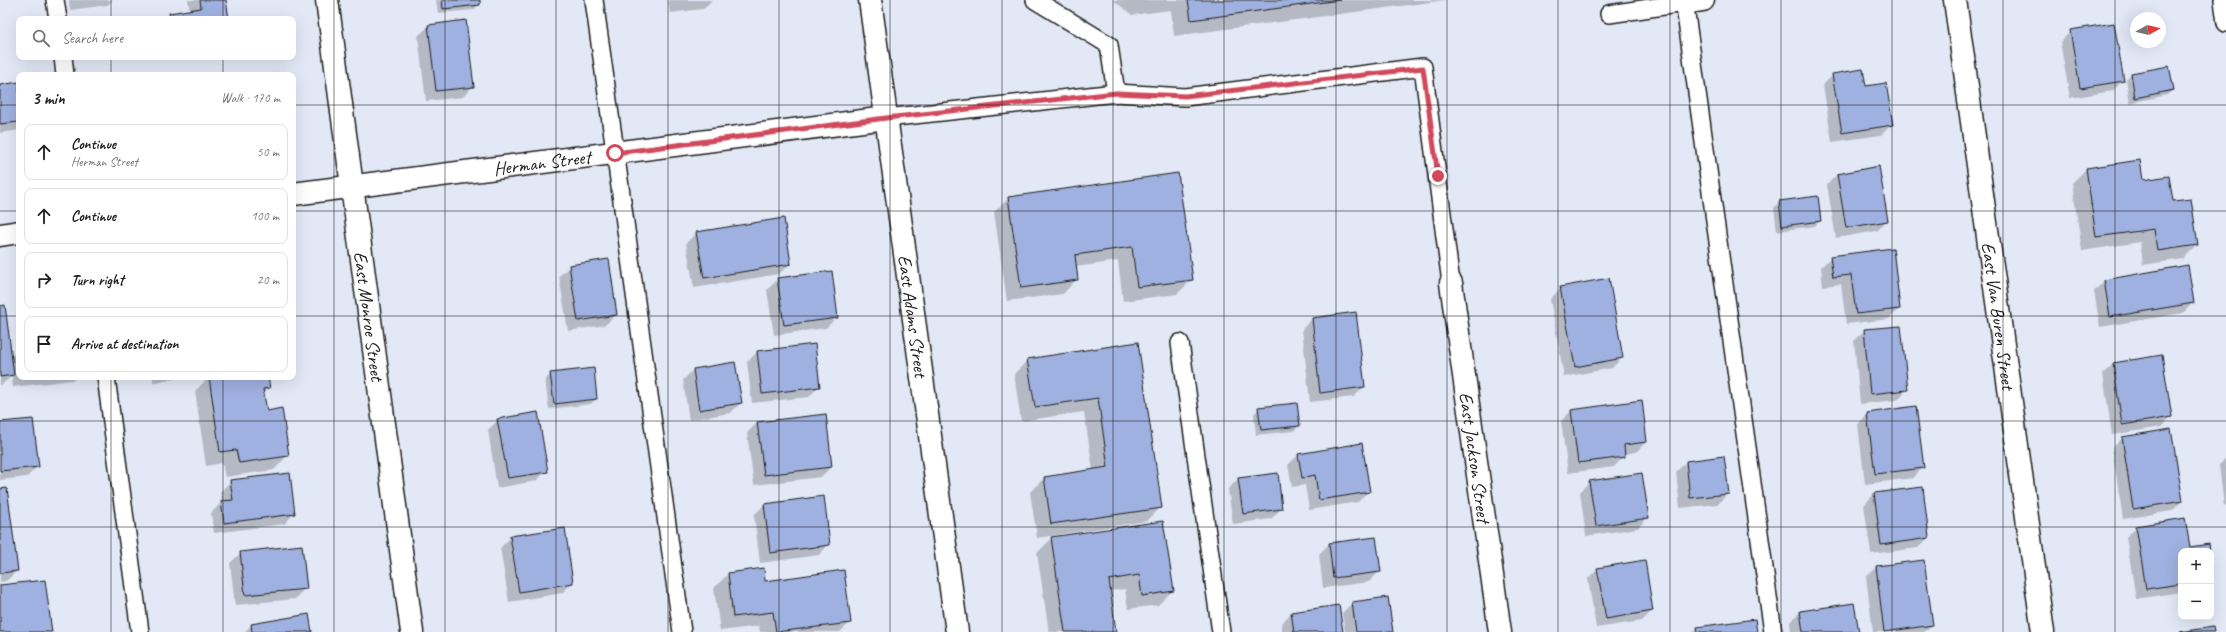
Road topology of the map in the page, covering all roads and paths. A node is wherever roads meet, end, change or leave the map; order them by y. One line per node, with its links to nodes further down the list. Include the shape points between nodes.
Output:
1 (55, 0): 10 (lane)
2 (327, 0): 17 (street, East Monroe Street)
3 (594, 0): 16 (lane)
4 (870, 0): 15 (street, East Adams Street)
5 (1035, 0): 14 (lane, via 1109,45)
6 (1955, 0): 31 (street, East Van Buren Street)
7 (2223, 0): 11 (lane)
8 (1690, 1): 9 (lane); 30 (lane)
9 (1609, 14)
10 (58, 16)
11 (2226, 23)
12 (63, 60): 13 (lane)
13 (65, 72)
14 (1116, 93): 15 (lane); 21 (lane, via 1185,96 1423,68)
15 (886, 118): 16 (street, Herman Street); 27 (street, East Adams Street)
16 (615, 153): 17 (street, Herman Street); 26 (lane)
17 (353, 186): 18 (street, Herman Street); 25 (street, East Monroe Street)
18 (296, 194)
19 (16, 232): 20 (street)
20 (0, 234)
21 (1452, 283): 29 (street, East Jackson Street)
22 (1180, 342): 28 (lane)
23 (106, 380): 24 (lane)
24 (140, 632)
25 (412, 632)
26 (682, 632)
27 (957, 632)
28 (1221, 632)
29 (1500, 632)
30 (1773, 632)
31 (2043, 632)

